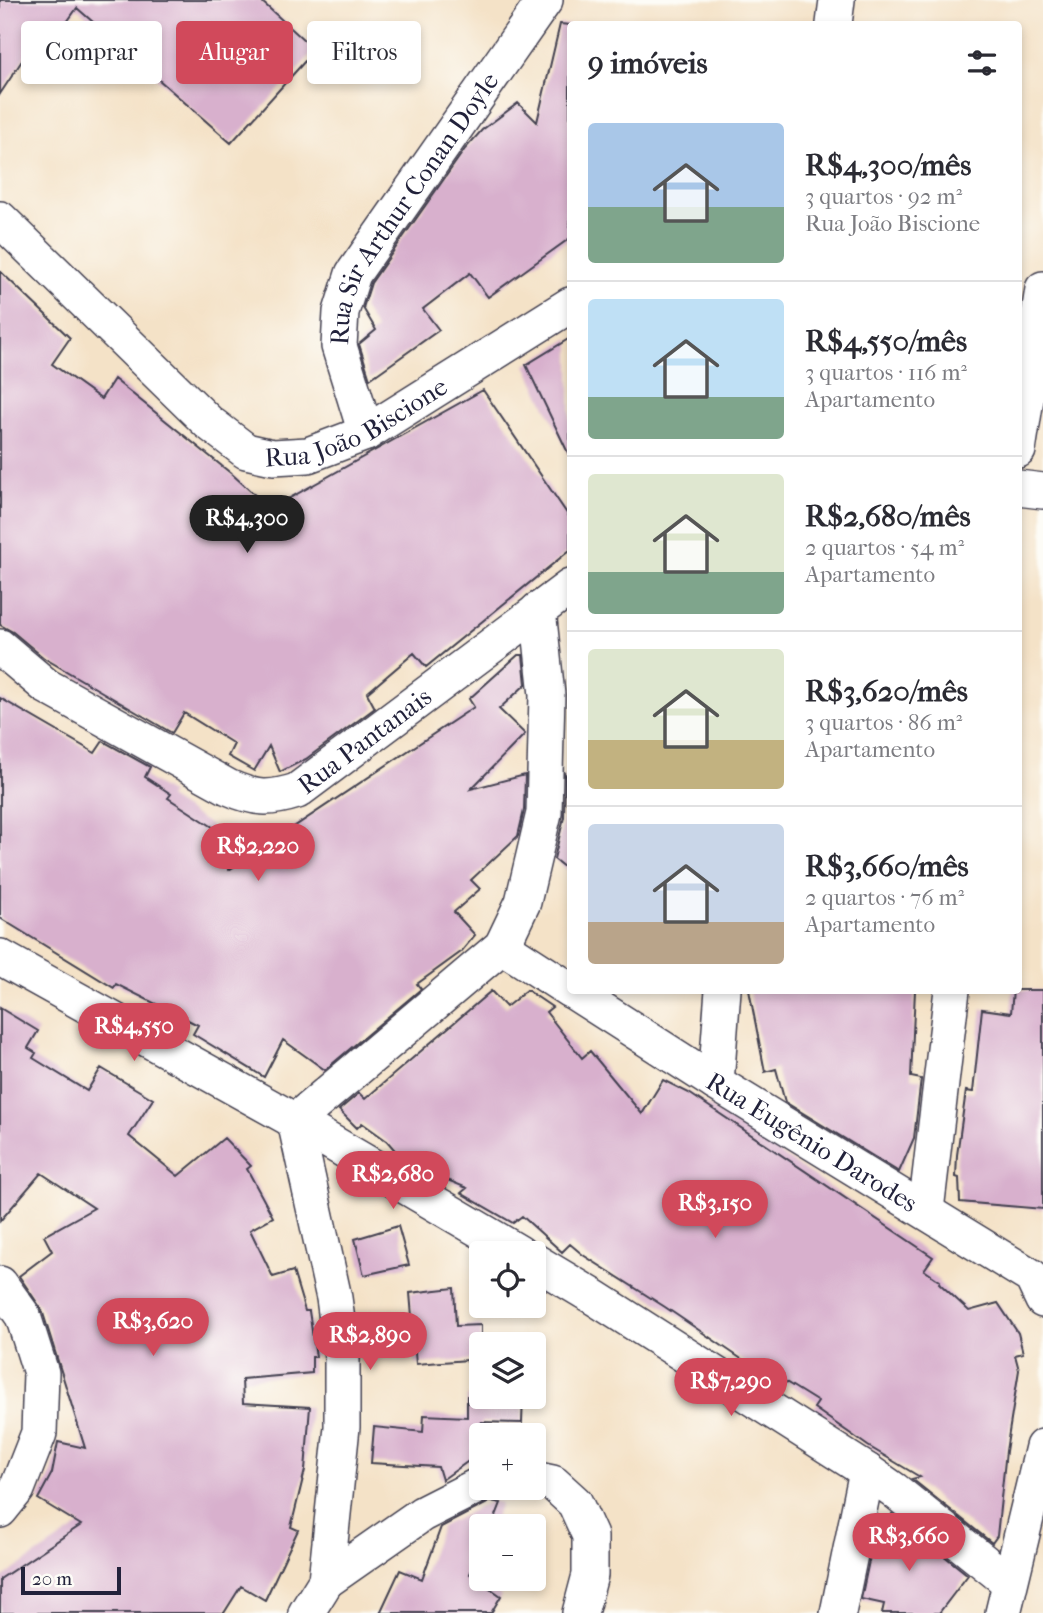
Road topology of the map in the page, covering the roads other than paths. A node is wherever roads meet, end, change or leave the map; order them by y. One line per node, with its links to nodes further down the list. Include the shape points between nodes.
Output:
1 (545, 0): 8 (street, Rua Sir Arthur Conan Doyle, via 353,274 341,312 339,345)
2 (837, 0): 3 (street)
3 (834, 21)
4 (0, 219): 8 (street, Rua João Biscione, via 208,422 246,451 273,457 307,455)
5 (1043, 289): 7 (street)
6 (567, 307): 8 (street, Rua João Biscione)
7 (1022, 424)
8 (366, 433)
9 (1022, 488): 10 (street)
10 (1043, 491)
11 (567, 589): 12 (street, Rua Pantanais)
12 (538, 610): 13 (street, Rua Pantanais, via 297,791 275,798 248,796 228,787 46,686); 14 (street, via 547,695 544,813 523,902)
13 (0, 647)
14 (502, 946): 16 (street, Rua Eugênio Darodes); 21 (street)
15 (0, 957): 21 (street)
16 (567, 987)
17 (577, 994): 20 (street, Rua Eugênio Darodes)
18 (723, 994): 20 (street)
19 (952, 994): 22 (street)
20 (716, 1083): 22 (street, Rua Eugênio Darodes)
21 (295, 1121): 23 (street); 32 (street, via 334,1298 342,1357 342,1427)
22 (926, 1210): 25 (street, Rua Eugênio Darodes)
23 (499, 1241)
24 (546, 1269): 28 (street)
25 (1040, 1281)
26 (0, 1284): 31 (street, via 23,1316 41,1373 39,1433 17,1489)
27 (1043, 1447): 33 (street)
28 (867, 1471): 33 (street, via 894,1490); 36 (street)
29 (546, 1482): 35 (street, via 575,1503 590,1536 590,1575)
30 (469, 1490): 32 (street, via 422,1514)
31 (0, 1510)
32 (326, 1581): 34 (street)
33 (1006, 1598)
34 (306, 1613)
35 (580, 1613)
36 (838, 1613)

